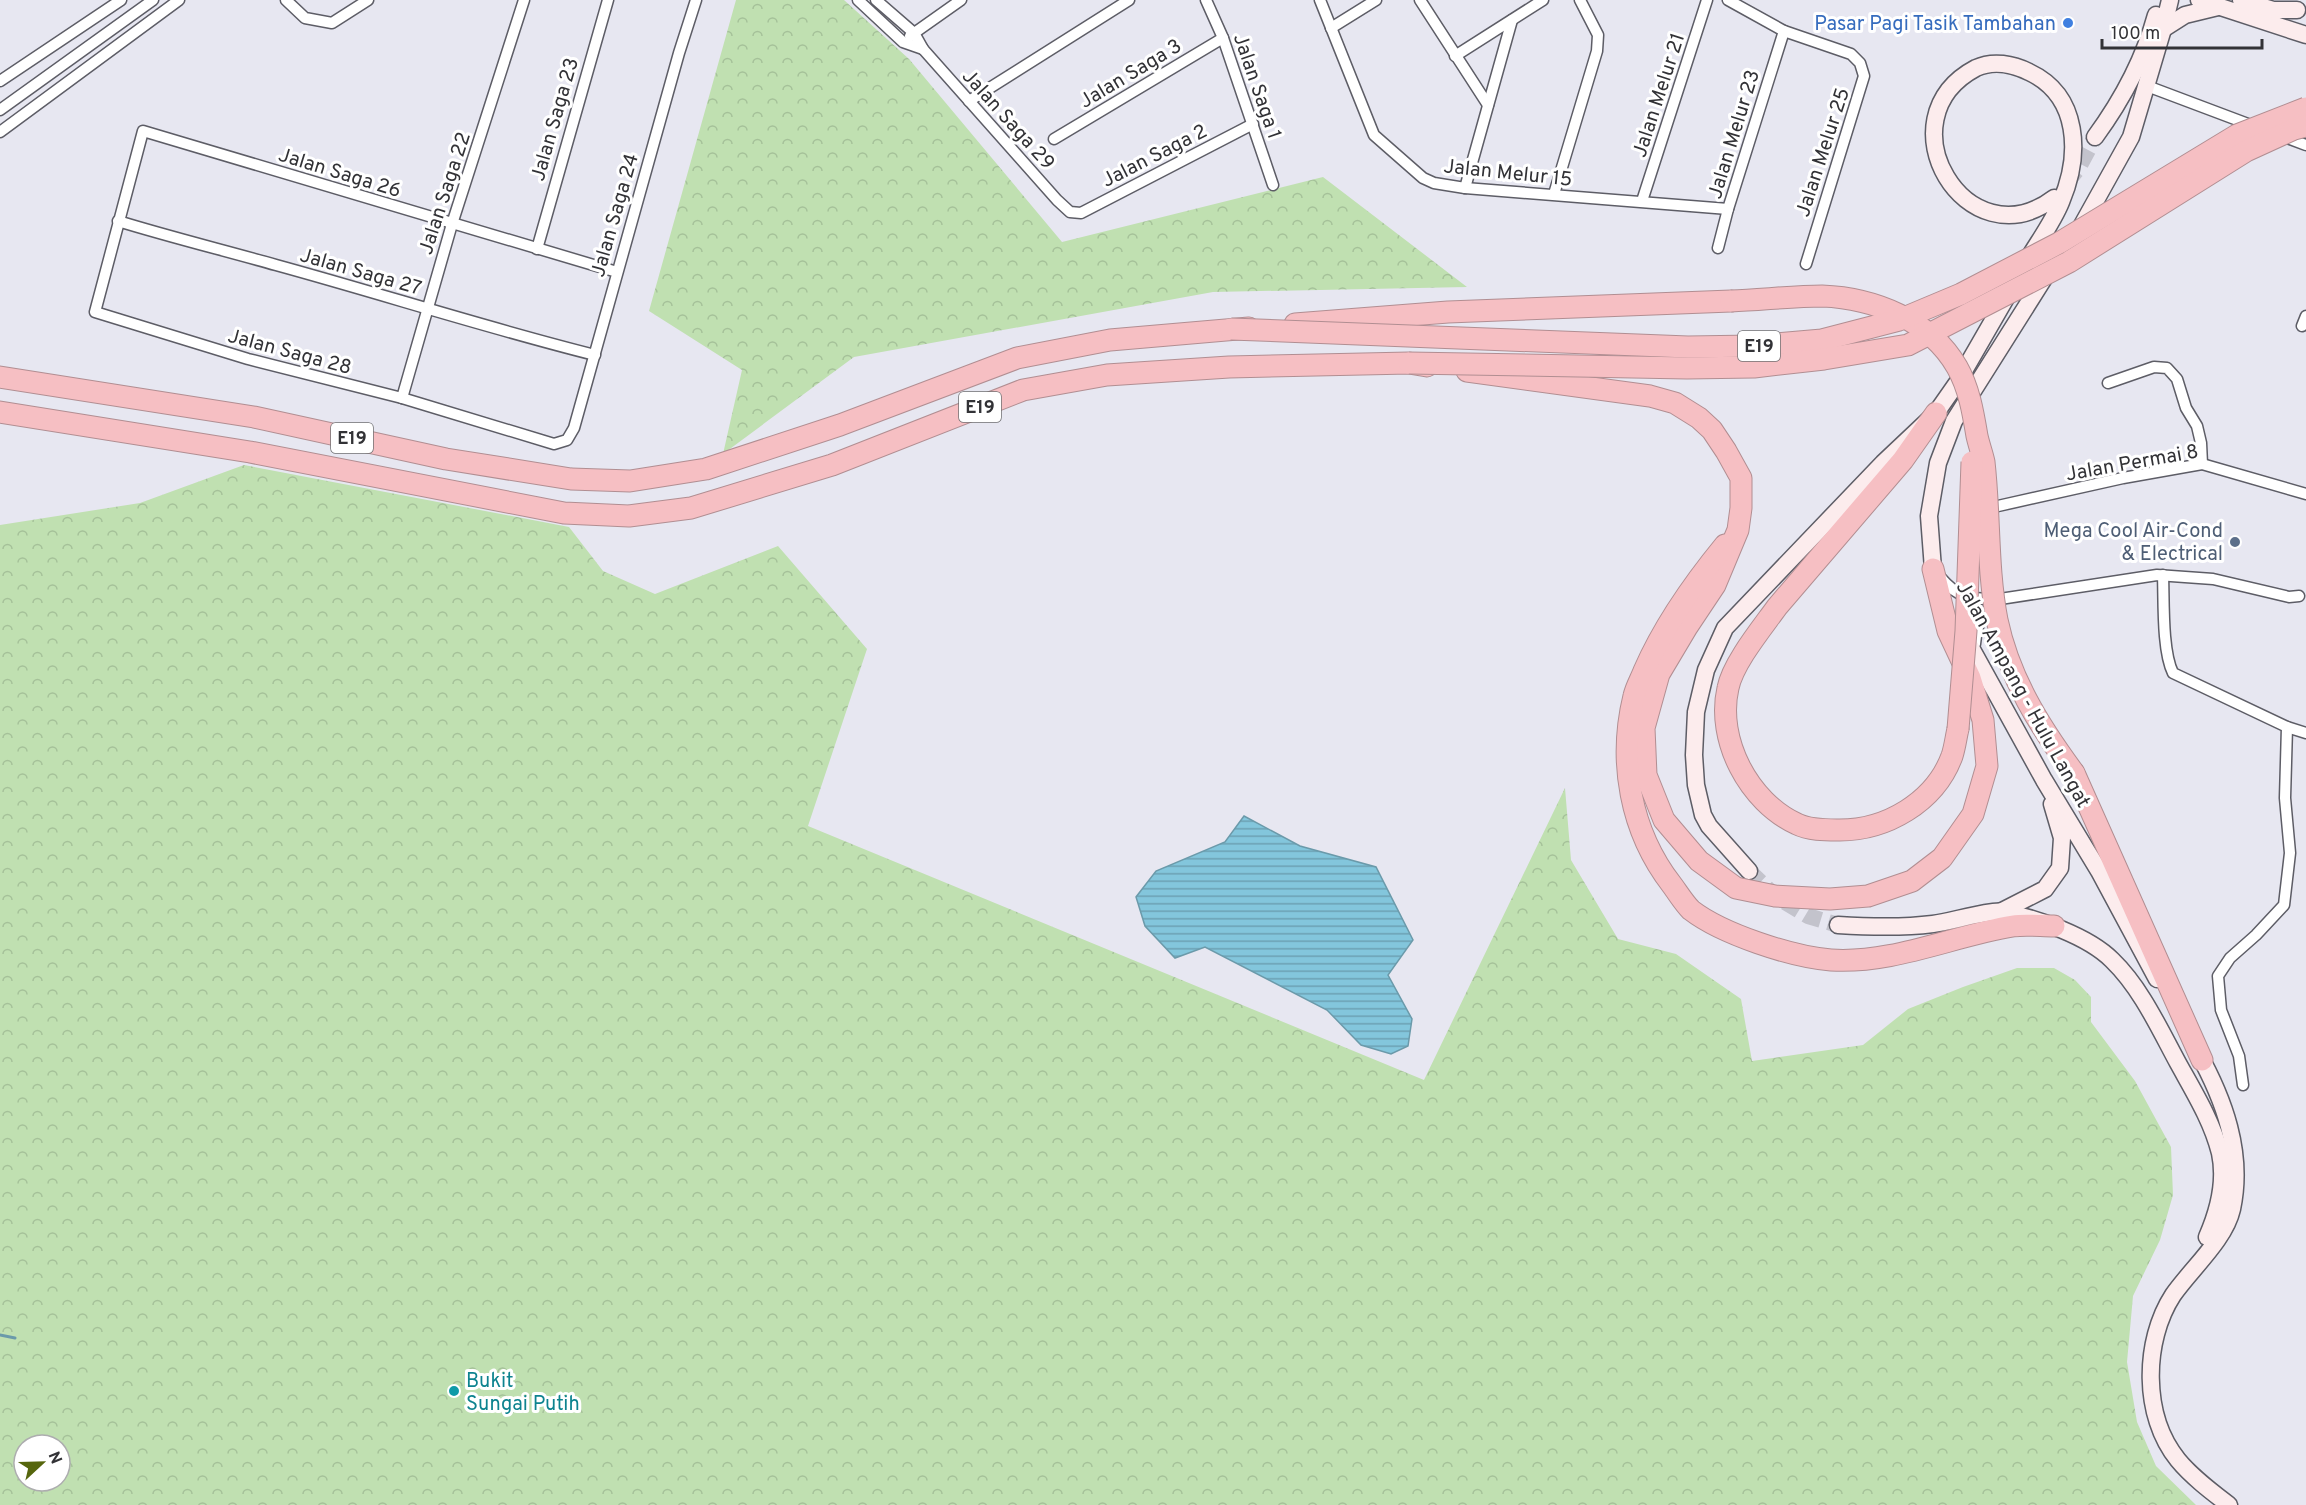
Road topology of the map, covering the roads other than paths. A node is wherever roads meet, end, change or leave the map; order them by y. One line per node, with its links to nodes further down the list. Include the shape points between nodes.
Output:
1 (121, 0): 39 (street)
2 (153, 0): 44 (street)
3 (179, 0): 47 (street)
4 (286, 0): 5 (street, via 305,18 332,23)
5 (368, 0)
6 (524, 0): 59 (street, Jalan Saga 22)
7 (608, 0): 61 (street, Jalan Saga 23)
8 (696, 0): 63 (street, Jalan Saga 24)
9 (858, 0): 36 (street, Jalan Saga 29)
10 (876, 0): 33 (street, Jalan Saga 29)
11 (961, 0): 33 (street)
12 (1129, 0): 41 (street)
13 (1206, 0): 35 (street, Jalan Saga 1)
14 (1320, 0): 31 (street, Jalan Melur 15)
15 (1376, 0): 31 (street)
16 (1420, 0): 38 (street)
17 (1543, 0): 29 (street)
18 (1580, 0): 53 (street, via 1598,35 1597,51)
19 (1707, 0): 55 (street, Jalan Melur 21)
20 (1728, 0): 32 (street)
21 (2150, 0): 30 (street)
22 (2160, 0): 30 (street, Jalan Ampang - Hulu Langat)
23 (2170, 0): 30 (street, Jalan Ampang - Hulu Langat)
24 (2199, 0): 27 (street)
25 (2241, 0): 28 (street, via 2273,10)
26 (2266, 0): 28 (street)
27 (2218, 7): 30 (street); 34 (street)
28 (2302, 11)
29 (1512, 20): 38 (street); 42 (street)
30 (2158, 27): 40 (street, Jalan Ampang - Hulu Langat); 48 (street, Jalan Ampang - Hulu Langat, via 2121,98)
31 (1331, 28): 52 (street, Jalan Melur 15, via 1374,135 1423,178)
32 (1784, 32): 56 (street, Jalan Melur 23); 62 (street, Jalan Melur 25, via 1851,54 1860,63 1864,76)
33 (914, 33): 36 (street); 37 (street, Jalan Saga 29)
34 (2306, 35)
35 (1223, 38): 45 (street, Jalan Saga 1); 49 (street, Jalan Saga 3)
36 (903, 42): 37 (street, Jalan Saga 29)
37 (923, 49): 41 (street, Jalan Saga 29)
38 (1455, 56): 42 (street)
39 (0, 81)
40 (2147, 86): 50 (street); 79 (street, Jalan Ampang - Hulu Langat, via 2131,137 2081,227 1954,421 1938,463 1929,516)
41 (969, 101): 57 (street, Jalan Saga 29)
42 (1488, 105): 52 (street)
43 (2306, 108): 65 (highway, E19, bridge, via 2237,135 2059,243 1961,294 1899,320 1822,340 1688,347)
44 (0, 110)
45 (1253, 124): 51 (street, Jalan Saga 1); 57 (street, Jalan Saga 2, via 1081,213)
46 (2306, 126): 67 (highway, E19, bridge, via 2246,151 2069,262 1908,345 1754,367)
47 (0, 132)
48 (2095, 137)
49 (1054, 139)
50 (2306, 145)
51 (1273, 185)
52 (1465, 188): 53 (street, Jalan Melur 15)
53 (1554, 194): 55 (street, Jalan Melur 15)
54 (2054, 198): 72 (street, via 2025,214 1995,215 1971,204 1953,188 1940,166 1934,140 1936,111 1963,76 1981,66 2000,63 2043,78 2065,102 2073,132 2070,174 2061,203)
55 (1642, 201): 56 (street, Jalan Melur 15)
56 (1728, 210): 60 (street, Jalan Melur 23)
57 (1070, 212)
58 (118, 221): 59 (street, Jalan Saga 26, via 143,131); 64 (street, Jalan Saga 27); 70 (street, Jalan Saga 28, via 95,312 248,359)
59 (452, 224): 61 (street, Jalan Saga 26); 64 (street, Jalan Saga 22)
60 (1718, 248)
61 (537, 249): 63 (street, Jalan Saga 26)
62 (1806, 264)
63 (617, 272): 66 (street, Jalan Saga 24)
64 (428, 309): 66 (street, Jalan Saga 27); 70 (street, Jalan Saga 22)
65 (1231, 329): 68 (highway, E19, via 1110,340 1017,358 840,425 706,469 630,481 571,479 446,459 254,417); 73 (highway, bridge, via 1448,312 1822,296 1857,301 1913,321 1938,343 1957,366 1966,387)
66 (595, 355): 74 (street, Jalan Saga 24)
67 (1409, 363): 71 (highway, E19, via 1107,375 1023,390 832,465 691,508 629,516 564,513 250,452); 78 (highway, bridge, via 1650,396 1676,403 1712,430 1741,478)
68 (0, 377)
69 (2108, 383): 75 (street, via 2154,367 2167,368 2197,426)
70 (402, 398): 74 (street, Jalan Saga 28, via 554,444)
71 (0, 412)
72 (1936, 413): 73 (highway, bridge, via 1903,460 1758,632 1728,687 1726,720 1731,751 1743,774 1770,806 1798,825 1850,831 1891,819 1916,806 1952,756 1966,631 1971,467); 87 (street, via 1725,628 1706,669 1696,712 1696,785 1709,826)
73 (1977, 438): 91 (highway, bridge, via 1983,461 1990,577 2006,655 2040,725 2074,773)
74 (567, 440)
75 (2202, 464): 76 (street, Jalan Permai 8); 77 (street, Jalan Permai 8)
76 (2306, 494)
77 (1998, 506)
78 (1738, 530): 79 (highway, via 1715,585 1659,674 1644,728 1647,775 1664,820 1699,861 1736,888 1775,896 1868,896 1912,881 1942,858 1973,814 1987,766 1983,720 1970,678 1948,630); 90 (highway, via 1701,574 1658,639 1634,694 1626,747 1633,808 1647,846 1690,909 1732,934 1774,948 1837,960 1865,961 2015,926)
79 (1933, 569): 82 (street, via 1953,592 1975,599); 83 (street, Jalan Ampang - Hulu Langat)
80 (2163, 575): 81 (street, via 2213,579); 82 (street); 84 (street, via 2166,646 2173,673)
81 (2304, 597)
82 (2000, 599): 83 (street, via 1983,612)
83 (1974, 654): 86 (street, Jalan Ampang - Hulu Langat)
84 (2287, 726): 85 (street); 92 (street, via 2285,798 2290,853 2284,905 2230,958 2218,976 2221,1011 2239,1056)
85 (2306, 733)
86 (2044, 780): 88 (street, via 2062,838 2060,868 2046,889); 91 (street, Jalan Ampang - Hulu Langat)
87 (1749, 871)
88 (2002, 911): 89 (street, Jalan Ampang - Hulu Langat, via 1933,924 1873,928); 90 (street, Jalan Ampang - Hulu Langat)
89 (1838, 925)
90 (2054, 926): 93 (street, Jalan Ampang - Hulu Langat, via 2080,938 2118,967 2143,999 2209,1120 2220,1155 2221,1186 2215,1219)
91 (2202, 1060): 93 (street, Jalan Ampang - Hulu Langat, via 2230,1126 2235,1183 2231,1211 2220,1234)
92 (2243, 1086)
93 (2191, 1273): 94 (street, Jalan Ampang - Hulu Langat, via 2173,1296 2154,1341 2153,1398 2166,1442 2178,1460)
94 (2229, 1505)

